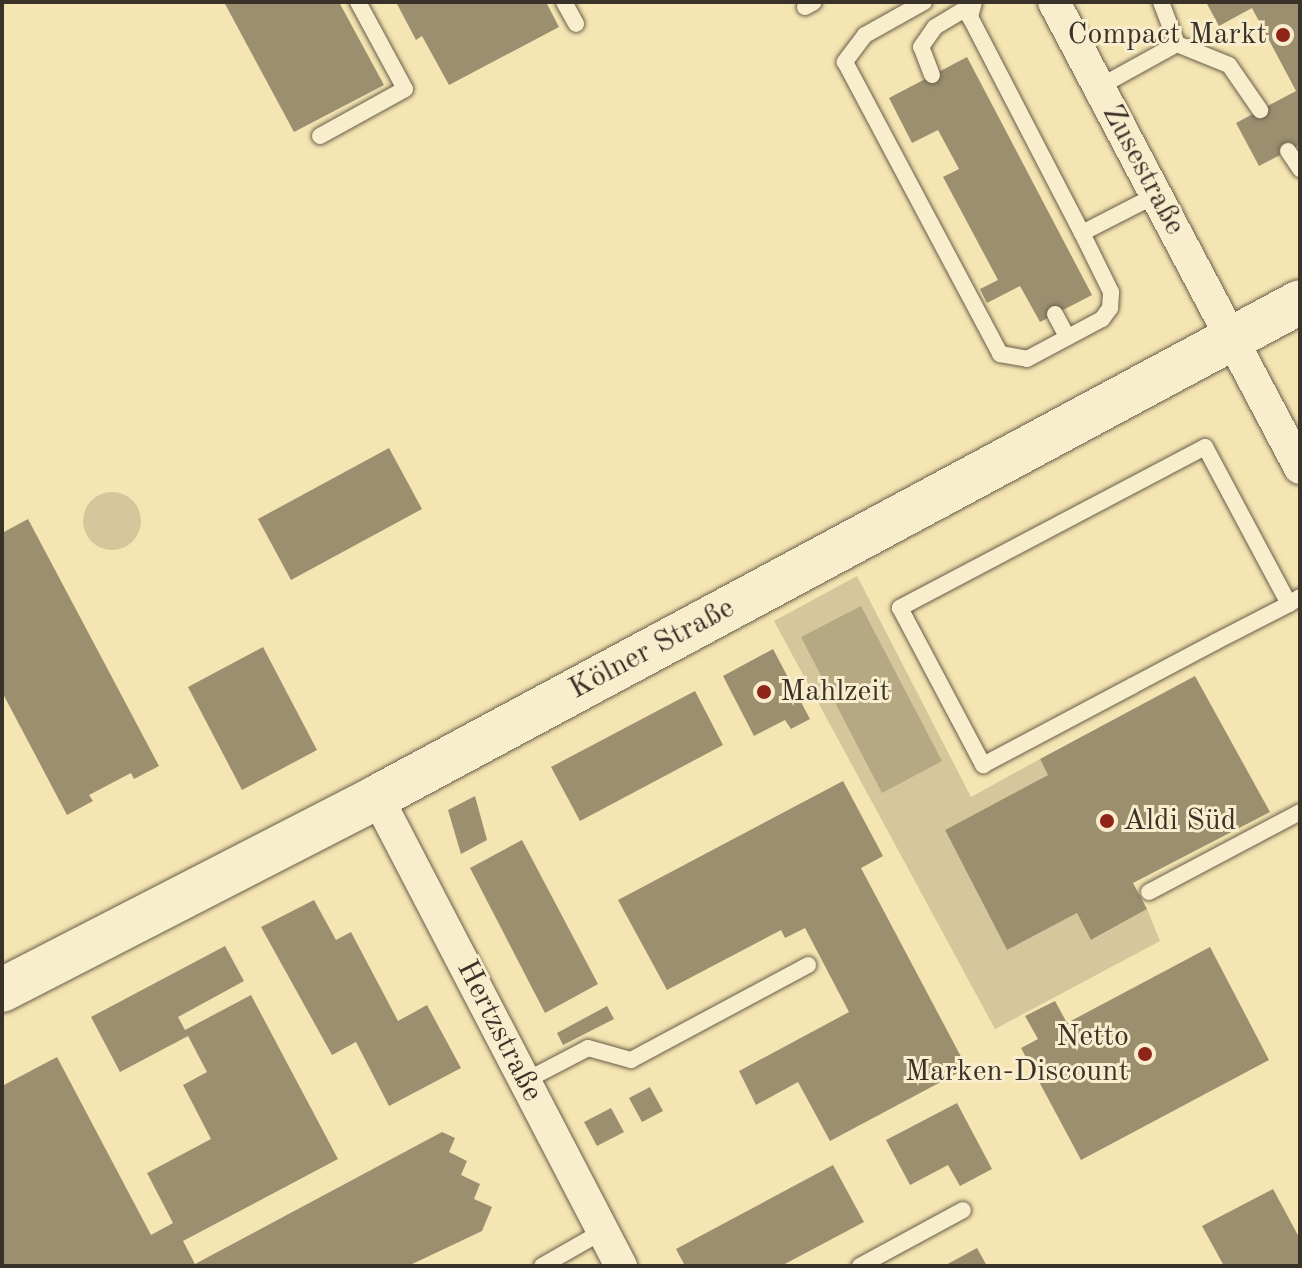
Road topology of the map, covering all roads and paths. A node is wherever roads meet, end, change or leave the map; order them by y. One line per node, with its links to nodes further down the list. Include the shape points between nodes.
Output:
1 (358, 2): 12 (lane, via 405,89)
2 (564, 2): 7 (lane)
3 (924, 2): 19 (lane, via 854,43 845,62 847,71 994,348 1018,361)
4 (1054, 2): 10 (street, Zusestraße)
5 (1161, 2): 8 (lane)
6 (971, 3): 9 (lane, via 925,39 923,58); 16 (lane, via 970,17)
7 (576, 24)
8 (1177, 44): 10 (lane); 11 (lane, via 1229,65)
9 (932, 75)
10 (1099, 87): 15 (street, Zusestraße)
11 (1260, 110)
12 (320, 136)
13 (1288, 151): 14 (lane)
14 (1300, 169)
15 (1156, 195): 16 (lane); 20 (street, Zusestraße)
16 (1082, 233): 19 (lane, via 1111,292 1110,308 1102,319)
17 (1300, 302): 20 (street, Kölner Straße)
18 (1055, 314): 19 (lane)
19 (1067, 337)
20 (1232, 338): 21 (street, Zusestraße); 23 (street, Kölner Straße)
21 (1300, 468)
22 (1294, 600): 22 (lane, via 983,765 900,608 1205,447)
23 (377, 797): 27 (street, Kölner Straße); 28 (street, Hertzstraße)
24 (1300, 812): 25 (lane)
25 (1149, 892)
26 (808, 965): 28 (lane, via 631,1060 588,1048)
27 (2, 990)
28 (525, 1081): 30 (street, Hertzstraße)
29 (963, 1210): 33 (lane)
30 (603, 1231): 31 (lane); 32 (street, Hertzstraße)
31 (542, 1266)
32 (621, 1266)
33 (860, 1266)

